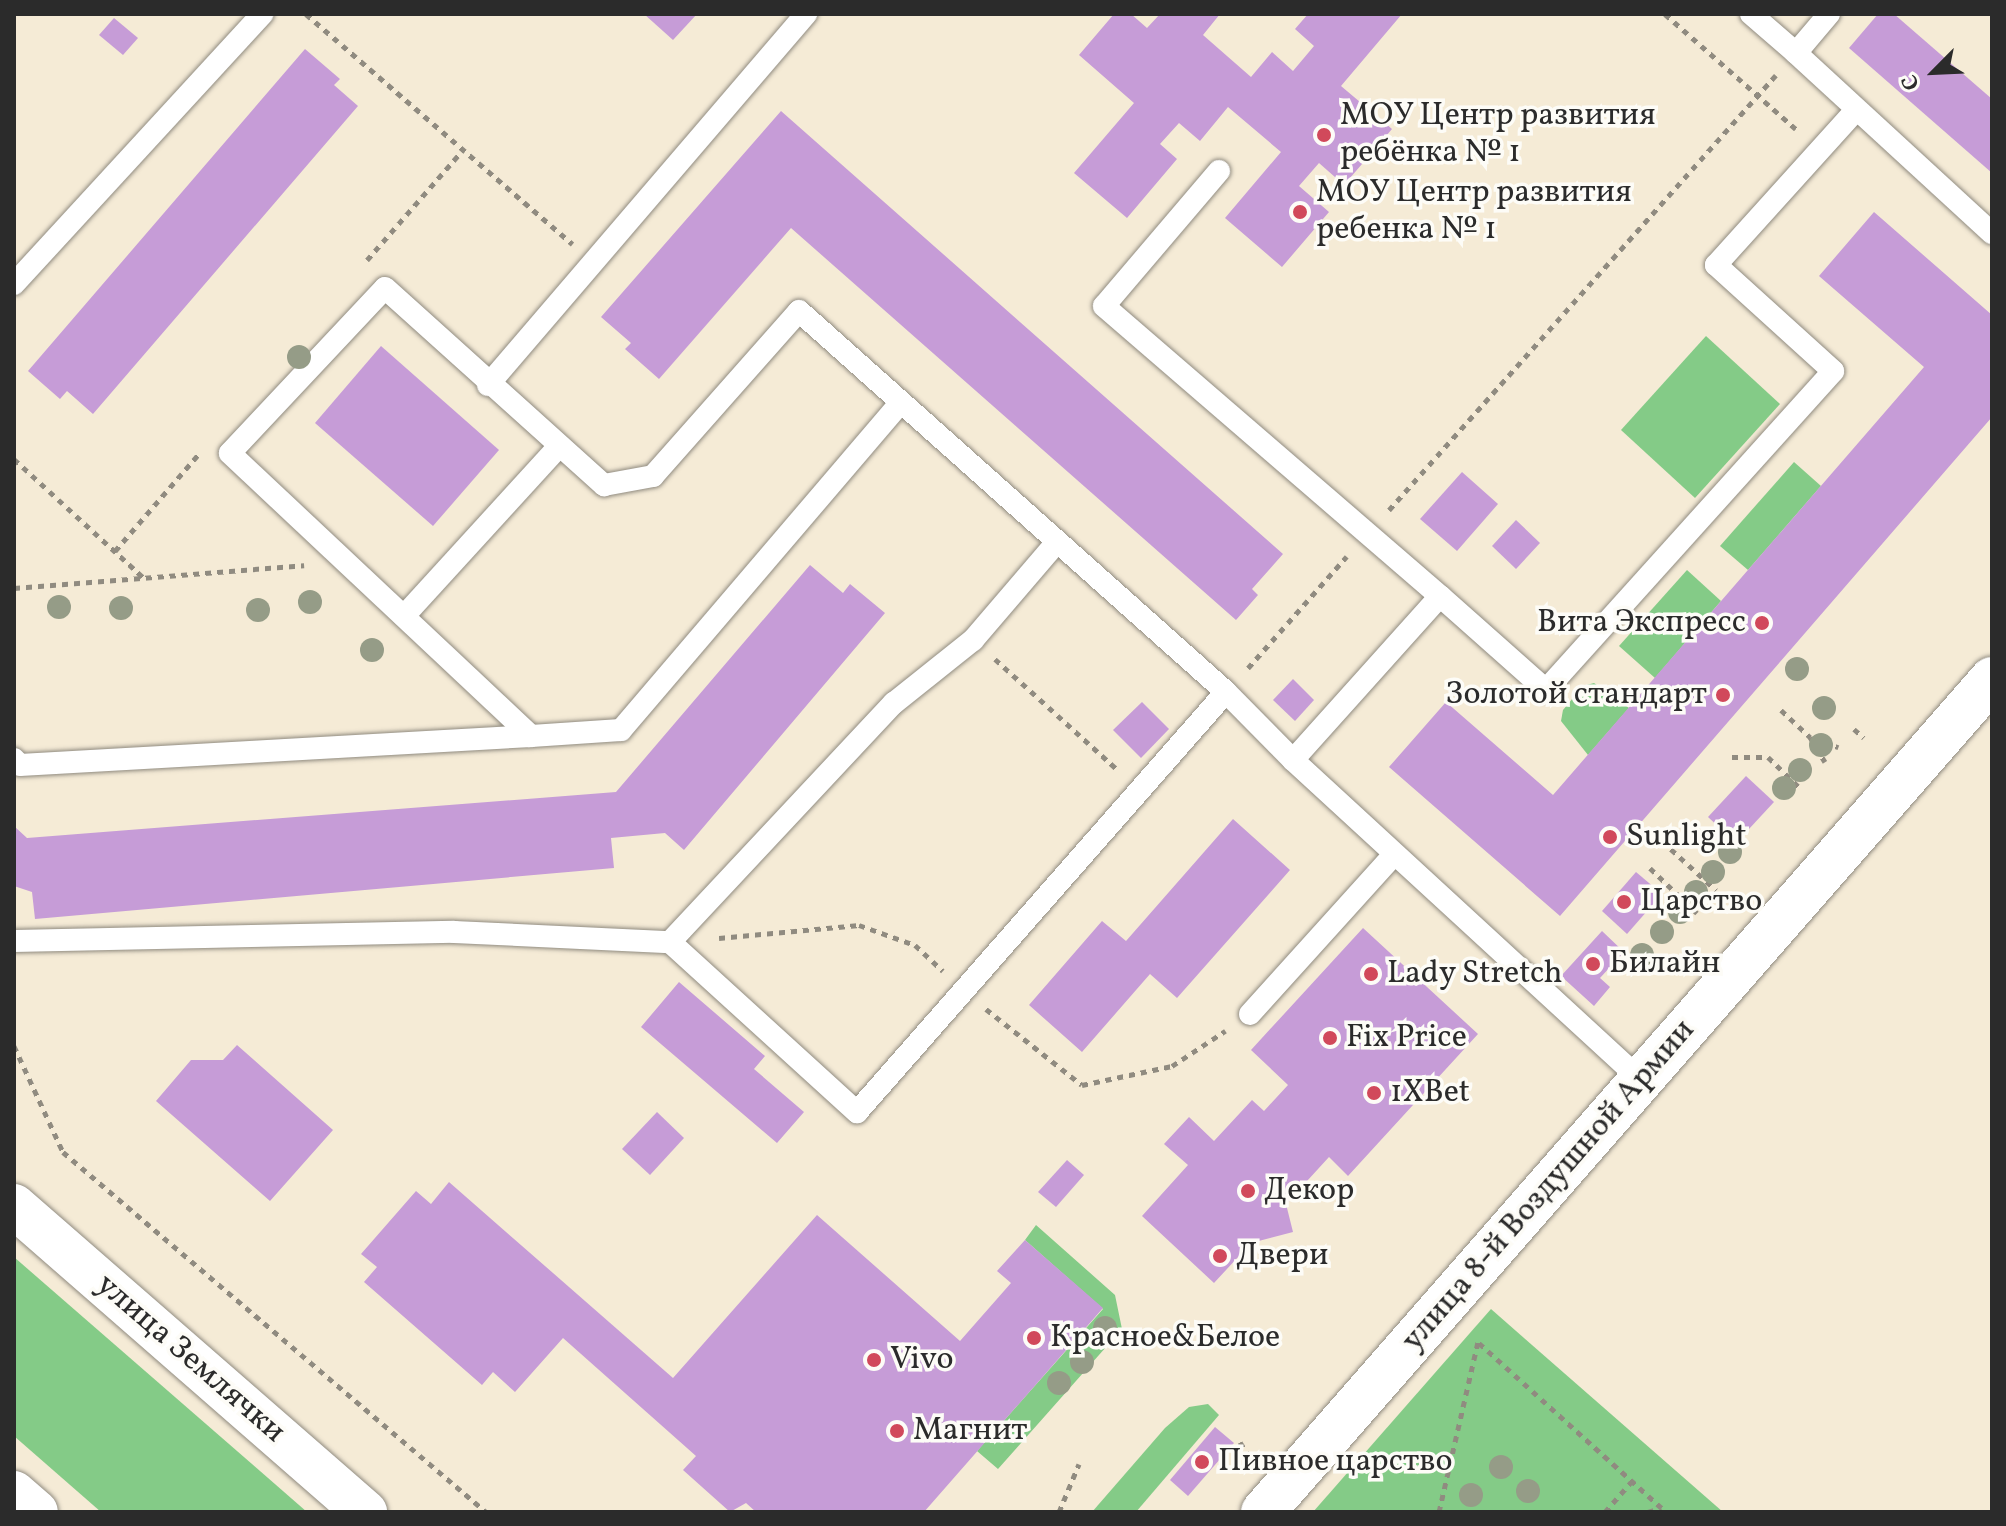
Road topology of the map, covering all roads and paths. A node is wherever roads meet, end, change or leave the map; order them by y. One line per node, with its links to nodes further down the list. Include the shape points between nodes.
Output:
1 (262, 14): 14 (lane)
2 (306, 14): 13 (path)
3 (806, 14): 13 (lane)
4 (1665, 14): 8 (path)
5 (1751, 14): 7 (lane)
6 (1829, 14): 7 (lane)
7 (1796, 53): 8 (path); 9 (lane)
8 (1758, 96): 10 (path); 19 (path)
9 (1856, 110): 10 (lane); 12 (lane)
10 (1819, 150): 24 (lane, via 1716,265 1833,371 1546,690)
11 (1219, 171): 19 (lane, via 1104,306)
12 (1992, 233)
13 (592, 262): 15 (lane)
14 (14, 284)
15 (488, 385): 17 (lane); 21 (lane, via 385,288 230,453)
16 (901, 402): 17 (lane, via 799,311 653,476 604,485); 20 (lane); 31 (lane, via 621,730)
17 (559, 446): 25 (lane)
18 (14, 459): 22 (path)
19 (1368, 533): 24 (lane); 28 (path)
20 (1057, 542): 26 (lane); 28 (lane)
21 (345, 561): 22 (path); 25 (lane)
22 (145, 578): 23 (path)
23 (14, 588)
24 (1440, 596): 37 (lane)
25 (404, 616): 31 (lane)
26 (973, 640): 39 (path); 47 (lane, via 894,703)
27 (1992, 679): 51 (main road, улица 8-й Воздушной Армии)
28 (1226, 692): 37 (lane); 39 (lane)
29 (1781, 710): 32 (path)
30 (1854, 729): 33 (path)
31 (531, 736): 36 (lane, via 20,765)
32 (1810, 737): 34 (path); 38 (path)
33 (1864, 738)
34 (1838, 747)
35 (1732, 757): 40 (path, via 1768,757)
36 (14, 759)
37 (1293, 760): 42 (lane)
38 (1825, 762)
39 (1140, 789): 48 (lane)
40 (1802, 790)
41 (1662, 841): 44 (path)
42 (1393, 856): 49 (lane); 51 (lane)
43 (1650, 868): 45 (path)
44 (1716, 890)
45 (1697, 913)
46 (14, 941): 47 (lane, via 454,932)
47 (670, 942): 48 (path, via 859,925 915,945); 48 (lane, via 857,1112)
48 (963, 990): 49 (path, via 1082,1085 1172,1066)
49 (1250, 1014)
50 (14, 1046): 61 (path, via 63,1152)
51 (1641, 1080): 53 (main road, улица 8-й Воздушной Армии)
52 (14, 1206): 60 (main road, улица Землячки)
53 (1439, 1311): 54 (path); 63 (main road, улица 8-й Воздушной Армии)
54 (1479, 1343): 56 (path); 64 (path)
55 (1079, 1464): 62 (path)
56 (1631, 1482): 58 (path); 65 (path)
57 (14, 1493): 59 (main road)
58 (1664, 1510): 66 (path)
59 (36, 1512)
60 (365, 1512)
61 (486, 1512)
62 (1059, 1512)
63 (1263, 1512)
64 (1439, 1512)
65 (1605, 1512)
66 (1648, 1512)

